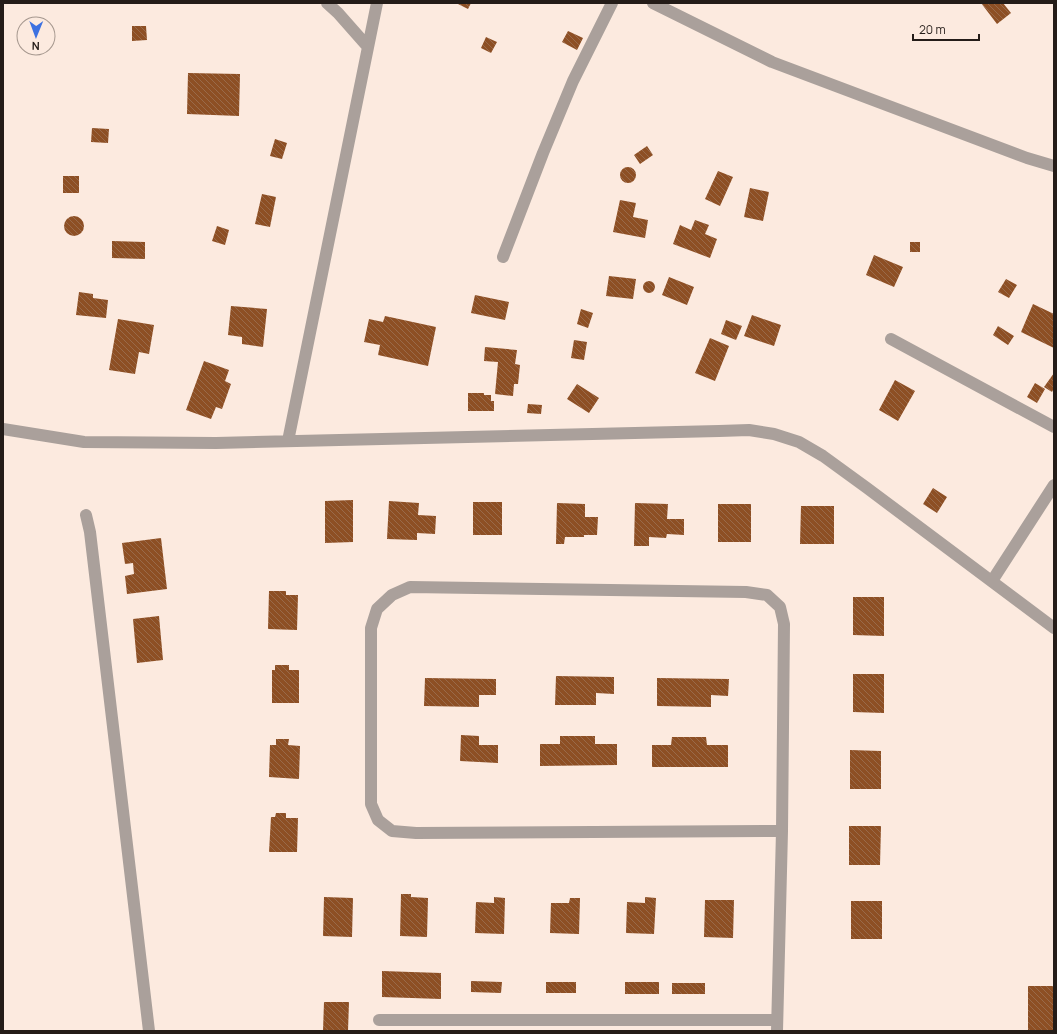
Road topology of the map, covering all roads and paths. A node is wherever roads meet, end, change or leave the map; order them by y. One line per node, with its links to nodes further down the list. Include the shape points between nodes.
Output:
1 (327, 3): 5 (street)
2 (378, 3): 5 (street)
3 (612, 3): 7 (street, via 567,96)
4 (653, 3): 6 (street, via 772,62)
5 (368, 47): 11 (street)
6 (1054, 166)
7 (503, 257)
8 (891, 339): 9 (street)
9 (1054, 427)
10 (3, 429): 11 (street, via 84,442)
11 (288, 441): 14 (street, via 749,430 774,434 799,442 823,456)
12 (1054, 484): 14 (street)
13 (86, 515): 19 (street)
14 (992, 581): 15 (street)
15 (1054, 628)
16 (782, 831): 16 (street, via 784,624 780,607 767,595 738,592 410,587 392,595 377,608 371,628 371,804 378,820 392,831); 18 (street)
17 (379, 1020): 18 (street)
18 (777, 1026)
19 (149, 1031)

